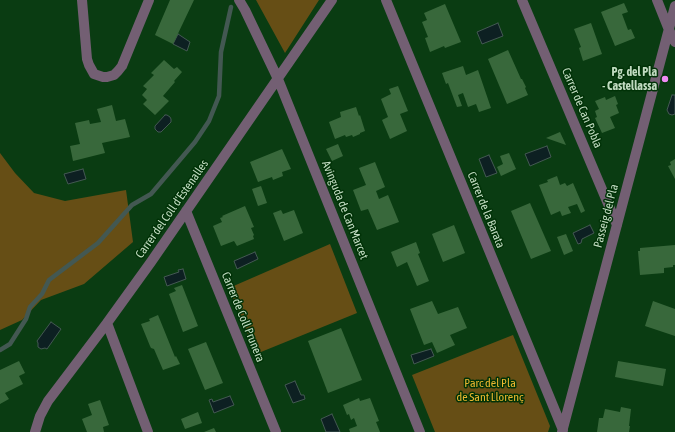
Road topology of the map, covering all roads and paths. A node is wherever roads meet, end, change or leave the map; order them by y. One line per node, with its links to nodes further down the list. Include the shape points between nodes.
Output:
1 (82, 0): 2 (street, via 87,58 94,74 102,77 114,75 122,66)
2 (149, 0)
3 (239, 0): 11 (street, Avinguda de Can Marcet)
4 (332, 0): 11 (street, Carrer del Coll d'Estenalles)
5 (386, 0): 15 (street, Carrer de la Barata)
6 (522, 0): 13 (street, Carrer de Can Pobla)
7 (657, 0): 9 (street)
8 (675, 6): 9 (street, Passeig del Pla)
9 (669, 30): 10 (street); 13 (street, Passeig del Pla)
10 (675, 42)
11 (278, 78): 12 (street, Carrer del Coll d'Estenalles); 19 (street, Avinguda de Can Marcet)
12 (186, 211): 14 (street, Carrer del Coll d'Estenalles); 18 (street, Carrer de Coll Prunera)
13 (617, 225): 15 (street, Passeig del Pla)
14 (107, 323): 16 (street, Carrer del Coll d'Estenalles, via 48,401); 17 (street)
15 (562, 431)
16 (35, 432)
17 (148, 432)
18 (276, 432)
19 (420, 432)

